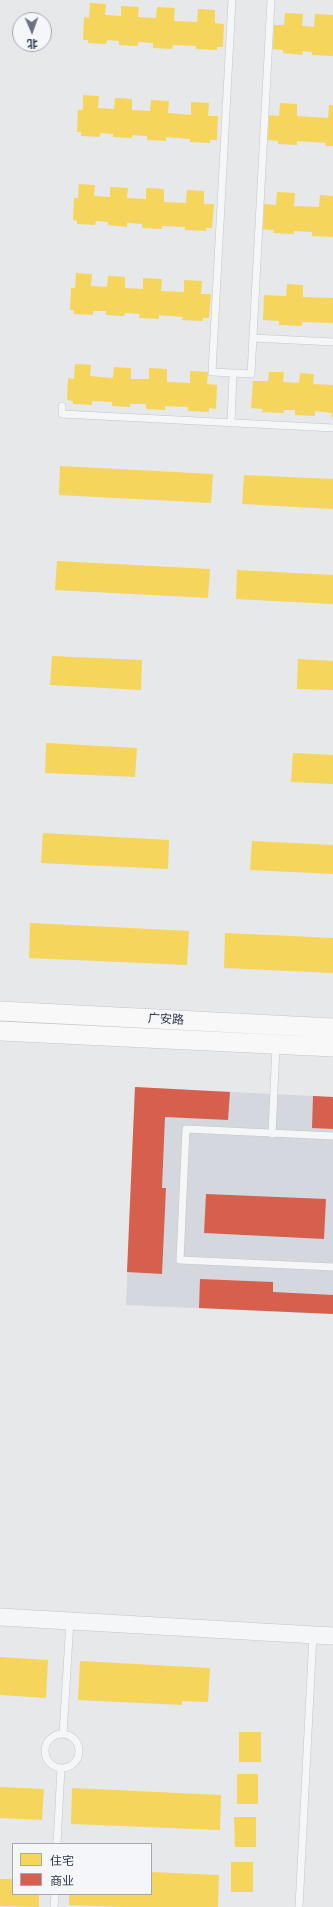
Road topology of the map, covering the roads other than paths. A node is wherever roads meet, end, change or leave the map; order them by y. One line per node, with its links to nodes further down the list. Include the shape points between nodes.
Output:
1 (232, 0): 5 (lane, via 212,372)
2 (271, 0): 3 (lane)
3 (253, 338): 4 (lane); 5 (lane, via 251,374)
4 (333, 342)
5 (233, 373): 7 (lane)
6 (62, 406): 7 (lane, via 62,414)
7 (231, 423): 8 (lane)
8 (333, 428)
9 (0, 1011): 10 (main road, 广安路)
10 (333, 1028)
11 (0, 1031): 12 (main road, 广安路)
12 (276, 1045): 13 (main road, 广安路); 14 (lane)
13 (333, 1047)
14 (272, 1134): 15 (lane); 16 (lane, via 186,1130 180,1260)
15 (333, 1136)
16 (333, 1267)
17 (0, 1617): 18 (street)
18 (70, 1621): 19 (street); 21 (lane)
19 (313, 1635): 20 (street); 26 (lane)
20 (333, 1636)
21 (63, 1734): 22 (lane, via 73,1738 79,1755 72,1765); 22 (lane, via 50,1739 44,1750 51,1765)
22 (61, 1768): 23 (lane)
23 (57, 1843)
24 (55, 1895): 25 (lane)
25 (54, 1907)
26 (299, 1907)

